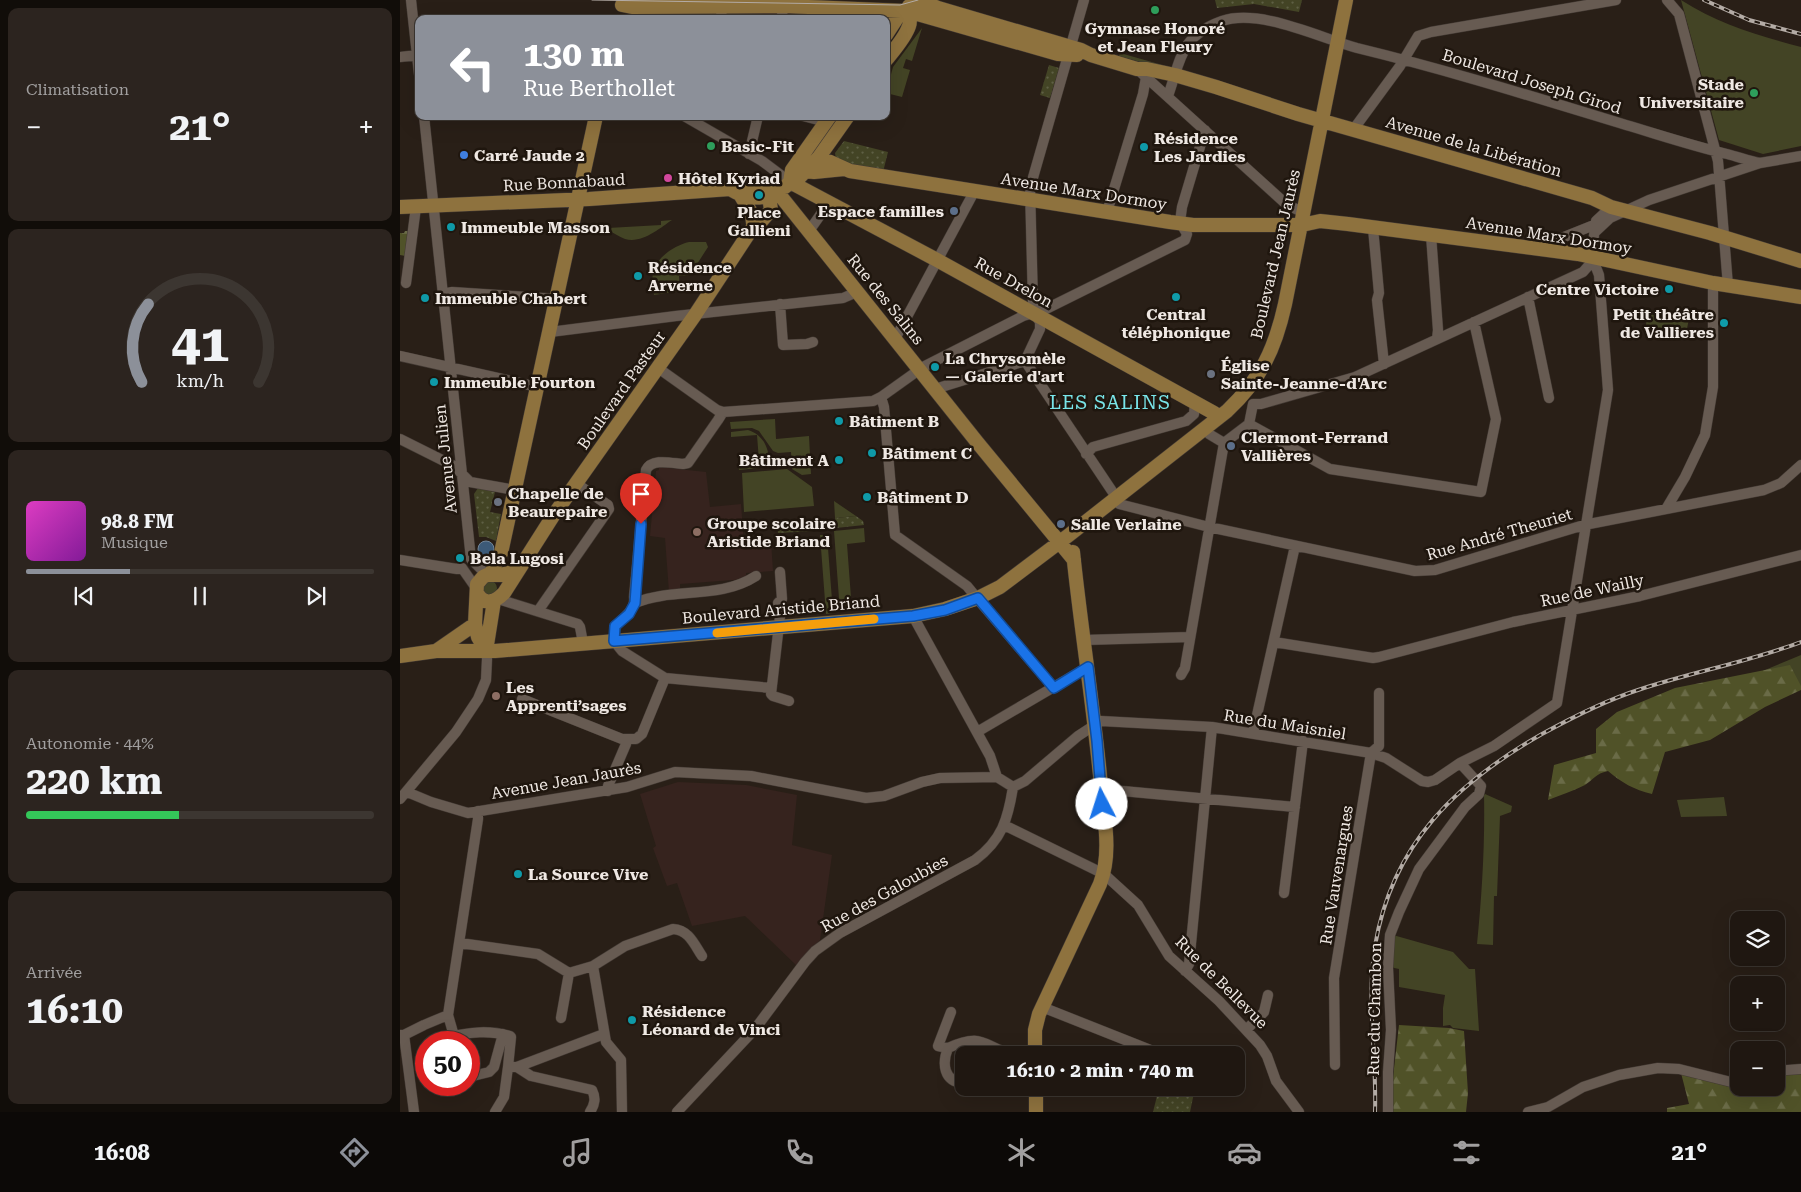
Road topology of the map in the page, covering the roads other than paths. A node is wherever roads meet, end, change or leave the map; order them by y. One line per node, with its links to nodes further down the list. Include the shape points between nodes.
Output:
1 (410, 0): 12 (street)
2 (1084, 0): 13 (street)
3 (1346, 0): 11 (main road, Boulevard Jean Jaurès)
4 (1616, 0): 17 (street, via 1424,33 1418,36)
5 (1666, 0): 33 (street, via 1679,14)
6 (911, 4): 8 (main road, Avenue de la Libération); 10 (main road); 13 (main road, Avenue de la Libération); 14 (main road, via 910,25)
7 (621, 8): 9 (main road, Avenue de la Libération)
8 (782, 12): 9 (main road, Avenue de la Libération)
9 (722, 13)
10 (890, 29)
11 (1338, 41): 17 (street, Boulevard Joseph Girod); 19 (street, Boulevard Joseph Girod, via 1272,22 1234,18 1194,36 1185,45); 30 (main road, Boulevard Jean Jaurès)
12 (415, 46)
13 (1070, 51): 18 (main road, Avenue de la Libération, via 1081,50); 47 (street, via 1033,176)
14 (890, 54)
15 (415, 55): 16 (street)
16 (400, 57)
17 (1404, 60): 32 (street); 33 (street, Boulevard Joseph Girod)
18 (1142, 73): 19 (main road, Avenue de la Libération, via 1147,69); 20 (street, Avenue de la Libération); 21 (street)
19 (1175, 75): 22 (street, Boulevard Joseph Girod); 30 (main road, Avenue de la Libération)
20 (1157, 87): 21 (street); 22 (street, Avenue de la Libération)
21 (1143, 94): 54 (street)
22 (1168, 96): 31 (street, Avenue de la Libération)
23 (424, 120): 49 (street, Avenue Julien)
24 (595, 120): 45 (main road)
25 (696, 120): 34 (street)
26 (757, 120): 34 (street)
27 (830, 120): 41 (main road, Boulevard Pasteur, via 792,170)
28 (831, 120): 36 (main road, Boulevard Pasteur, via 817,152)
29 (845, 120): 36 (main road, Boulevard Pasteur)
30 (1323, 121): 32 (main road, Avenue de la Libération); 56 (main road, Boulevard Jean Jaurès)
31 (1205, 130): 56 (street, Avenue de la Libération); 58 (street, via 1182,207)
32 (1353, 130): 52 (main road, Avenue de la Libération, via 1592,198)
33 (1716, 152): 37 (street, Boulevard Joseph Girod); 40 (street)
34 (750, 154): 41 (street)
35 (1801, 156): 37 (street)
36 (819, 157): 38 (main road, Avenue Marx Dormoy); 39 (main road, Boulevard Pasteur)
37 (1760, 163): 40 (street)
38 (845, 169): 39 (main road, Avenue Marx Dormoy); 42 (main road, Avenue Marx Dormoy)
39 (805, 171): 41 (main road, Boulevard Pasteur)
40 (1720, 176): 46 (street); 63 (street)
41 (790, 182): 44 (main road, Boulevard Pasteur); 48 (main road, Rue Drelon)
42 (974, 192): 47 (main road, Avenue Marx Dormoy); 66 (street)
43 (735, 193): 44 (main road, Rue Bonnabaud, via 760,199); 45 (main road, Rue Bonnabaud); 57 (main road, via 752,214)
44 (774, 198): 57 (main road, Boulevard Pasteur, via 771,210 758,225); 61 (main road, Rue des Salins)
45 (579, 199): 49 (main road, Rue Bonnabaud); 76 (main road)
46 (1649, 200): 53 (street); 55 (street)
47 (1031, 201): 54 (main road, Avenue Marx Dormoy); 78 (street)
48 (828, 204): 61 (street); 66 (main road, Rue Drelon)
49 (433, 206): 51 (main road, Rue Bonnabaud); 73 (street, Avenue Julien)
50 (400, 207): 51 (main road, Rue Bonnabaud)
51 (416, 207): 68 (street)
52 (1611, 207): 53 (main road, Avenue de la Libération); 60 (street, via 1599,217)
53 (1626, 211): 55 (main road, Avenue de la Libération); 60 (street)
54 (1107, 212): 58 (main road, Avenue Marx Dormoy)
55 (1654, 218): 63 (main road, Avenue de la Libération)
56 (1303, 219): 58 (main road, Avenue Marx Dormoy); 59 (main road, Avenue Marx Dormoy); 95 (main road, Boulevard Jean Jaurès, via 1286,322)
57 (752, 226): 79 (main road, Boulevard Pasteur)
58 (1187, 227): 78 (street, via 1185,240 1179,244)
59 (1373, 228): 62 (main road, Avenue Marx Dormoy); 87 (street)
60 (1595, 229): 64 (street, via 1549,243); 65 (street)
61 (809, 231): 72 (main road, Rue des Salins)
62 (1431, 235): 64 (main road, Avenue Marx Dormoy); 83 (street)
63 (1725, 238): 67 (main road, Avenue de la Libération); 71 (street)
64 (1546, 250): 65 (main road, Avenue Marx Dormoy)
65 (1592, 257): 70 (main road, Avenue Marx Dormoy); 74 (street, via 1583,272); 110 (street, via 1598,274 1608,390)
66 (937, 260): 78 (main road, Rue Drelon); 82 (street)
67 (1801, 260)
68 (404, 267): 69 (street)
69 (406, 283)
70 (1714, 283): 71 (main road, Avenue Marx Dormoy); 109 (street, via 1713,387 1705,435)
71 (1728, 286): 75 (main road, Avenue Marx Dormoy)
72 (858, 292): 77 (street, via 843,298); 82 (main road, Rue des Salins)
73 (444, 294): 76 (street); 88 (street, Avenue Julien)
74 (1528, 297): 80 (street); 94 (street)
75 (1801, 297)
76 (558, 299): 81 (main road)
77 (780, 304): 79 (street); 84 (street, via 783,345)
78 (1034, 313): 86 (street, via 1040,329); 90 (street); 96 (main road, Rue Drelon)
79 (694, 314): 81 (street); 89 (main road, Boulevard Pasteur)
80 (1474, 322): 83 (street); 99 (street, via 1496,418 1481,492 1330,468)
81 (550, 332): 91 (main road)
82 (895, 339): 90 (main road, Rue des Salins)
83 (1437, 339): 87 (street)
84 (813, 342)
85 (400, 356): 88 (street)
86 (1025, 361): 92 (street); 103 (street)
87 (1384, 364): 95 (street, via 1344,381 1261,404)
88 (450, 368): 91 (street); 105 (street, Avenue Julien)
89 (658, 368): 97 (street); 106 (main road, Boulevard Pasteur)
90 (920, 369): 92 (main road, Rue des Salins); 93 (street)
91 (538, 387): 107 (main road)
92 (935, 389): 113 (main road, Rue des Salins)
93 (881, 397): 97 (street, via 873,401); 126 (street, via 895,535 967,586)
94 (1549, 398)
95 (1248, 399): 98 (main road, Boulevard Jean Jaurès); 99 (street)
96 (1195, 402): 98 (main road, Rue Drelon, via 1214,412); 103 (street, via 1194,414 1186,421 1093,447)
97 (723, 412): 127 (street, via 688,462 653,463 646,470)
98 (1218, 418): 100 (main road, Boulevard Jean Jaurès)
99 (1249, 424): 102 (street)
100 (1205, 428): 102 (street); 108 (main road, Boulevard Jean Jaurès)
101 (400, 439): 105 (street)
102 (1224, 443): 111 (street)
103 (1086, 454): 108 (street)
104 (1801, 465): 109 (street, Rue André Theuriet, via 1781,483 1764,490)
105 (462, 473): 107 (street, via 470,482); 116 (street, Avenue Julien)
106 (577, 484): 120 (main road, Boulevard Pasteur); 129 (street, via 608,505 609,509)
107 (515, 490): 122 (main road, via 501,553)
108 (1116, 497): 111 (street, Rue André Theuriet, via 1124,506); 112 (main road, Boulevard Jean Jaurès)
109 (1666, 509): 110 (street, Rue André Theuriet)
110 (1587, 524): 114 (street, Rue André Theuriet, via 1423,572); 130 (street)
111 (1209, 527): 114 (street, Rue André Theuriet); 134 (street)
112 (1076, 530): 113 (main road, Boulevard Jean Jaurès); 118 (main road, via 1072,542)
113 (1060, 542): 118 (main road); 126 (main road, Boulevard Aristide Briand, via 1008,581)
114 (1295, 546): 137 (street)
115 (1801, 555): 130 (street, Rue de Wailly)
116 (470, 559): 119 (street); 122 (street)
117 (400, 560): 119 (street)
118 (1074, 560): 135 (main road)
119 (462, 568): 124 (street)
120 (518, 570): 122 (main road); 125 (main road, Boulevard Pasteur)
121 (780, 572): 128 (street, via 782,599)
122 (491, 575): 124 (main road, via 480,580); 125 (main road, via 499,578 503,586)
123 (756, 576): 127 (street, via 723,590 649,598)
124 (477, 590): 125 (main road, via 482,600 490,602); 133 (main road)
125 (498, 598): 129 (street); 140 (main road, Boulevard Pasteur)
126 (978, 598): 131 (main road, Boulevard Aristide Briand, via 945,610); 146 (street)
127 (635, 603): 136 (street, via 629,614 615,626)
128 (778, 603)
129 (538, 611): 138 (street, via 578,624)
130 (1573, 611): 137 (street, Rue de Wailly, via 1513,622 1373,658); 157 (street, via 1557,703 1494,746)
131 (913, 616): 132 (main road, Boulevard Aristide Briand); 152 (street)
132 (780, 621): 136 (main road, Boulevard Aristide Briand); 145 (street)
133 (475, 624): 139 (main road); 140 (main road)
134 (1190, 637): 135 (street); 143 (street)
135 (1084, 640): 142 (main road)
136 (614, 641): 138 (main road, Boulevard Aristide Briand); 144 (street, via 622,651)
137 (1274, 642): 153 (street)
138 (583, 643): 140 (main road, Boulevard Aristide Briand)
139 (436, 651): 140 (main road, Boulevard Aristide Briand); 141 (main road, Boulevard Aristide Briand)
140 (486, 651): 162 (street, via 486,680 478,699 456,732)
141 (400, 656)
142 (1088, 667): 146 (street); 150 (main road)
143 (1181, 675)
144 (664, 678): 145 (street); 154 (street, via 642,734 636,739)
145 (771, 688): 149 (street, via 773,696)
146 (1054, 688): 152 (street)
147 (1379, 693): 156 (street, Rue Vauvenargues, via 1379,746)
148 (522, 699): 154 (street)
149 (789, 701)
150 (1095, 726): 151 (street, Rue du Maisniel, via 1101,721); 159 (street); 160 (main road)
151 (1212, 727): 153 (street, Rue du Maisniel); 163 (street)
152 (978, 732): 158 (street)
153 (1253, 733): 155 (street, Rue du Maisniel)
154 (626, 740): 161 (street)
155 (1303, 741): 156 (street, Rue du Maisniel); 164 (street)
156 (1371, 753): 157 (street, Rue du Maisniel, via 1428,782); 189 (street, Rue Vauvenargues, via 1334,978)
157 (1460, 763): 204 (street, Rue du Chambon, via 1481,790 1420,869 1390,935)
158 (997, 777): 159 (street); 161 (street, Avenue Jean Jaurès, via 931,780 884,796 866,798 751,776 675,772)
159 (1013, 787): 166 (street, Rue des Galoubies)
160 (1101, 789): 163 (street); 167 (main road, via 1106,849)
161 (608, 791): 165 (street, Avenue Jean Jaurès)
162 (404, 796): 165 (street, Avenue Jean Jaurès, via 468,813)
163 (1205, 799): 164 (street); 172 (street, via 1189,964)
164 (1295, 807): 168 (street)
165 (478, 811): 169 (street)
166 (1004, 825): 167 (street, Rue de Bellevue); 201 (street, Rue des Galoubies, via 987,851 975,860 840,933 815,951 755,1029)
167 (1104, 874): 172 (street, Rue de Bellevue, via 1138,905 1162,947); 175 (main road)
168 (1284, 893)
169 (460, 943): 173 (street, via 538,954); 177 (street)
170 (702, 956): 171 (street, via 686,932 673,929 626,946)
171 (593, 966): 173 (street); 183 (street)
172 (1185, 970): 179 (street, Rue de Bellevue)
173 (569, 973): 178 (street)
174 (1268, 995): 179 (street, via 1264,1012)
175 (1042, 1007): 186 (main road, via 1035,1030); 187 (street)
176 (950, 1012): 188 (street, via 938,1046)
177 (448, 1015): 180 (street); 184 (street)
178 (561, 1018)
179 (1246, 1030): 203 (street, Rue de Bellevue, via 1260,1045 1276,1081)
180 (449, 1031)
181 (480, 1032): 182 (street)
182 (503, 1034): 190 (street, via 511,1037); 193 (street, via 494,1067)
183 (604, 1034): 190 (street); 200 (street, via 606,1042 621,1060)
184 (402, 1035): 197 (street)
185 (990, 1046): 188 (street, via 969,1040)
186 (1035, 1046)
187 (1140, 1046)
188 (948, 1048): 194 (street, via 943,1063 945,1072)
189 (1335, 1065)
190 (512, 1067): 198 (street, via 504,1097); 199 (street, via 531,1076 592,1090 595,1096)
191 (1801, 1069): 192 (street)
192 (1785, 1070)
193 (480, 1074)
194 (955, 1081)
195 (1730, 1082): 205 (street, via 1679,1068 1658,1068 1618,1075)
196 (1036, 1096): 202 (main road)
197 (414, 1112)
198 (495, 1112)
199 (590, 1112)
200 (622, 1112)
201 (677, 1112)
202 (1036, 1112)
203 (1299, 1112)
204 (1388, 1112)
205 (1528, 1112)

